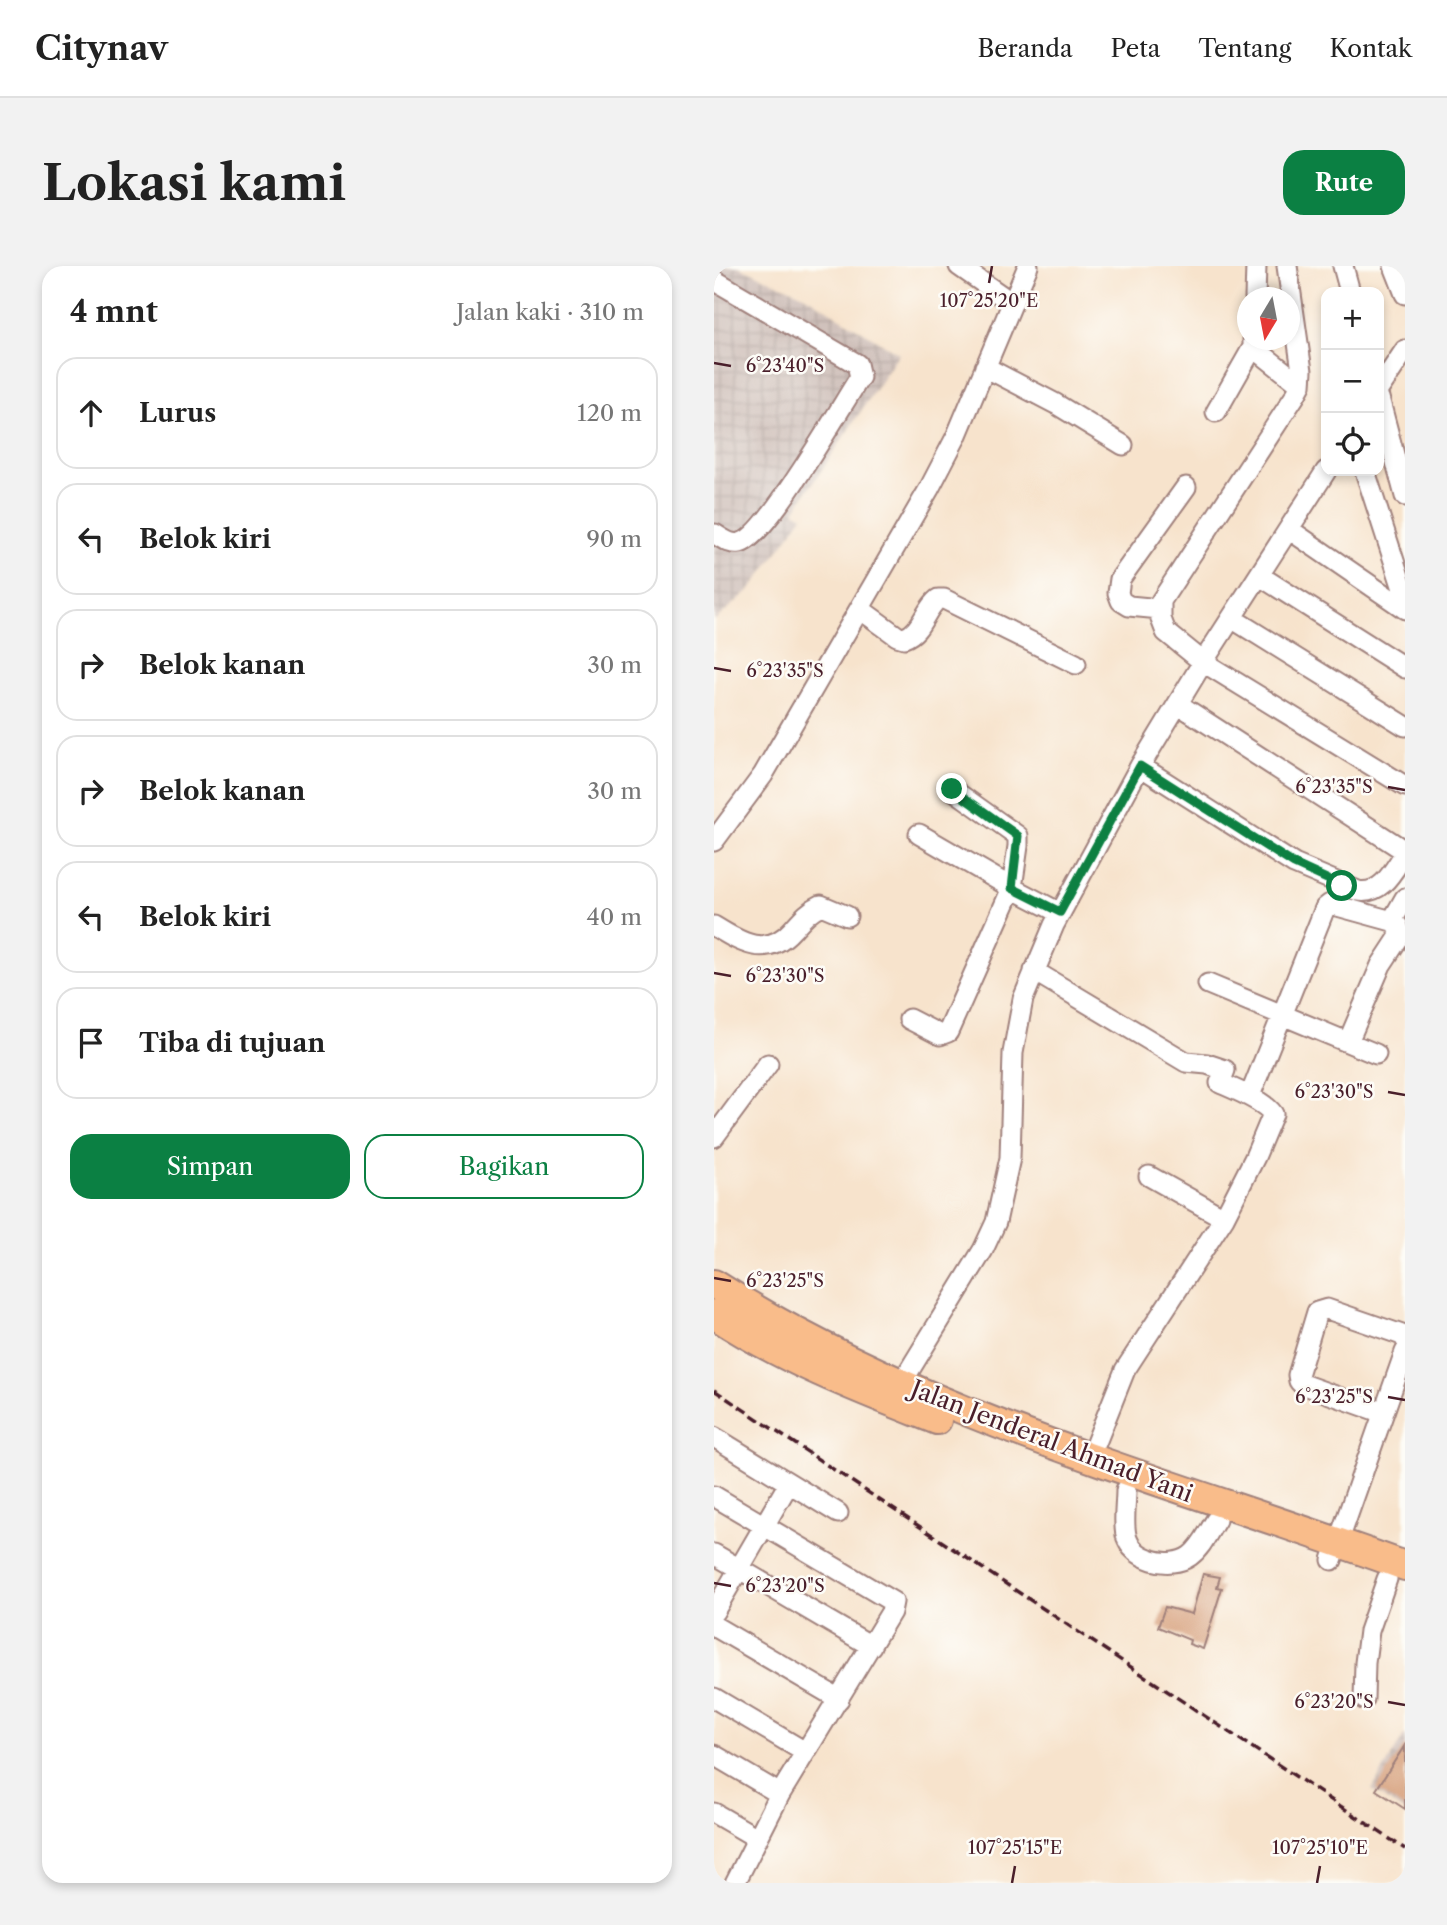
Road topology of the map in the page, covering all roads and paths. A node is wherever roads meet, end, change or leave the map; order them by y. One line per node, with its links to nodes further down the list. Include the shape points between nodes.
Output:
1 (959, 266): 11 (street)
2 (1028, 266): 11 (street)
3 (1256, 266): 8 (street)
4 (1287, 266): 17 (street)
5 (1343, 266): 9 (street)
6 (1396, 268): 10 (street)
7 (714, 280): 26 (street, via 857,363 860,369 860,377 782,500 754,535 737,544)
8 (1255, 287)
9 (1349, 287)
10 (1405, 294)
11 (1013, 303): 15 (street)
12 (1249, 350): 18 (street)
13 (1261, 350): 17 (street)
14 (1405, 350): 16 (street)
15 (985, 367): 20 (street); 29 (street, via 956,437)
16 (1384, 382)
17 (1301, 385): 30 (street)
18 (1216, 412)
19 (1383, 413): 24 (street)
20 (1123, 445)
21 (1323, 476): 25 (street)
22 (1366, 476): 28 (street)
23 (1186, 487): 30 (street, via 1117,588 1121,601 1129,606)
24 (1405, 496)
25 (1290, 530): 27 (street); 31 (street)
26 (715, 534)
27 (1260, 576): 32 (street); 35 (street)
28 (1405, 596)
29 (860, 609): 34 (street, via 904,638 915,632 933,603 944,599); 42 (street, via 763,775)
30 (1160, 609): 33 (street, via 1166,632)
31 (1405, 609)
32 (1233, 619): 33 (street); 37 (street)
33 (1203, 662): 36 (street); 39 (street)
34 (1076, 664)
35 (1405, 668)
36 (1178, 704): 38 (street); 43 (street)
37 (1405, 726)
38 (1140, 766): 43 (street, via 1294,864 1358,891 1375,890); 46 (street)
39 (1405, 786)
40 (952, 789): 44 (street, via 1018,836)
41 (919, 834): 44 (street)
42 (714, 841)
43 (1405, 852)
44 (1012, 888): 46 (street); 53 (street, via 948,1032 940,1035)
45 (1405, 898): 48 (street)
46 (1060, 912): 50 (street)
47 (847, 916): 49 (street, via 821,905 781,940 757,946 739,942)
48 (1392, 921): 52 (street, via 1330,904 1325,908); 54 (street, via 1401,936 1381,965)
49 (714, 926)
50 (1034, 971): 57 (street, via 1186,1062 1225,1070 1220,1083); 65 (street, via 1023,999 1013,1053 1010,1158 996,1222)
51 (1208, 984): 52 (street)
52 (1281, 1014): 54 (street); 57 (street)
53 (909, 1019)
54 (1348, 1042): 55 (street)
55 (1376, 1055)
56 (768, 1064): 58 (street)
57 (1251, 1097): 60 (street, via 1271,1110 1272,1122)
58 (714, 1138)
59 (1149, 1176): 60 (street)
60 (1224, 1218): 68 (street, via 1125,1370)
61 (714, 1284): 65 (highway, Jalan Jenderal Ahmad Yani, via 776,1322)
62 (714, 1314): 70 (highway, Jalan Jenderal Ahmad Yani, via 762,1344 832,1377)
63 (1405, 1339): 66 (street, via 1321,1310 1298,1375 1302,1384)
64 (1405, 1352): 66 (street)
65 (901, 1384): 68 (highway, Jalan Jenderal Ahmad Yani)
66 (1383, 1413): 75 (street)
67 (714, 1437): 69 (street)
68 (1090, 1458): 75 (highway, Jalan Jenderal Ahmad Yani)
69 (789, 1483): 72 (street); 74 (street)
70 (1126, 1490): 73 (highway, Jalan Jenderal Ahmad Yani); 73 (street, via 1126,1535 1131,1548 1145,1557 1161,1562 1188,1558)
71 (714, 1496): 74 (street)
72 (838, 1513)
73 (1216, 1520): 75 (highway, Jalan Jenderal Ahmad Yani)
74 (765, 1525): 77 (street); 81 (street, via 893,1602)
75 (1336, 1552): 78 (highway, Jalan Jenderal Ahmad Yani)
76 (714, 1554): 77 (street)
77 (740, 1569): 79 (street); 81 (street)
78 (1399, 1577): 84 (street, via 1366,1646)
79 (714, 1612)
80 (714, 1626): 83 (street)
81 (871, 1646): 83 (street)
82 (714, 1698): 85 (street)
83 (839, 1699): 85 (street)
84 (1364, 1699)
85 (805, 1752): 87 (street)
86 (714, 1755): 87 (street)
87 (780, 1794): 89 (street)
88 (714, 1813): 89 (street)
89 (757, 1838): 90 (street)
90 (735, 1883)

